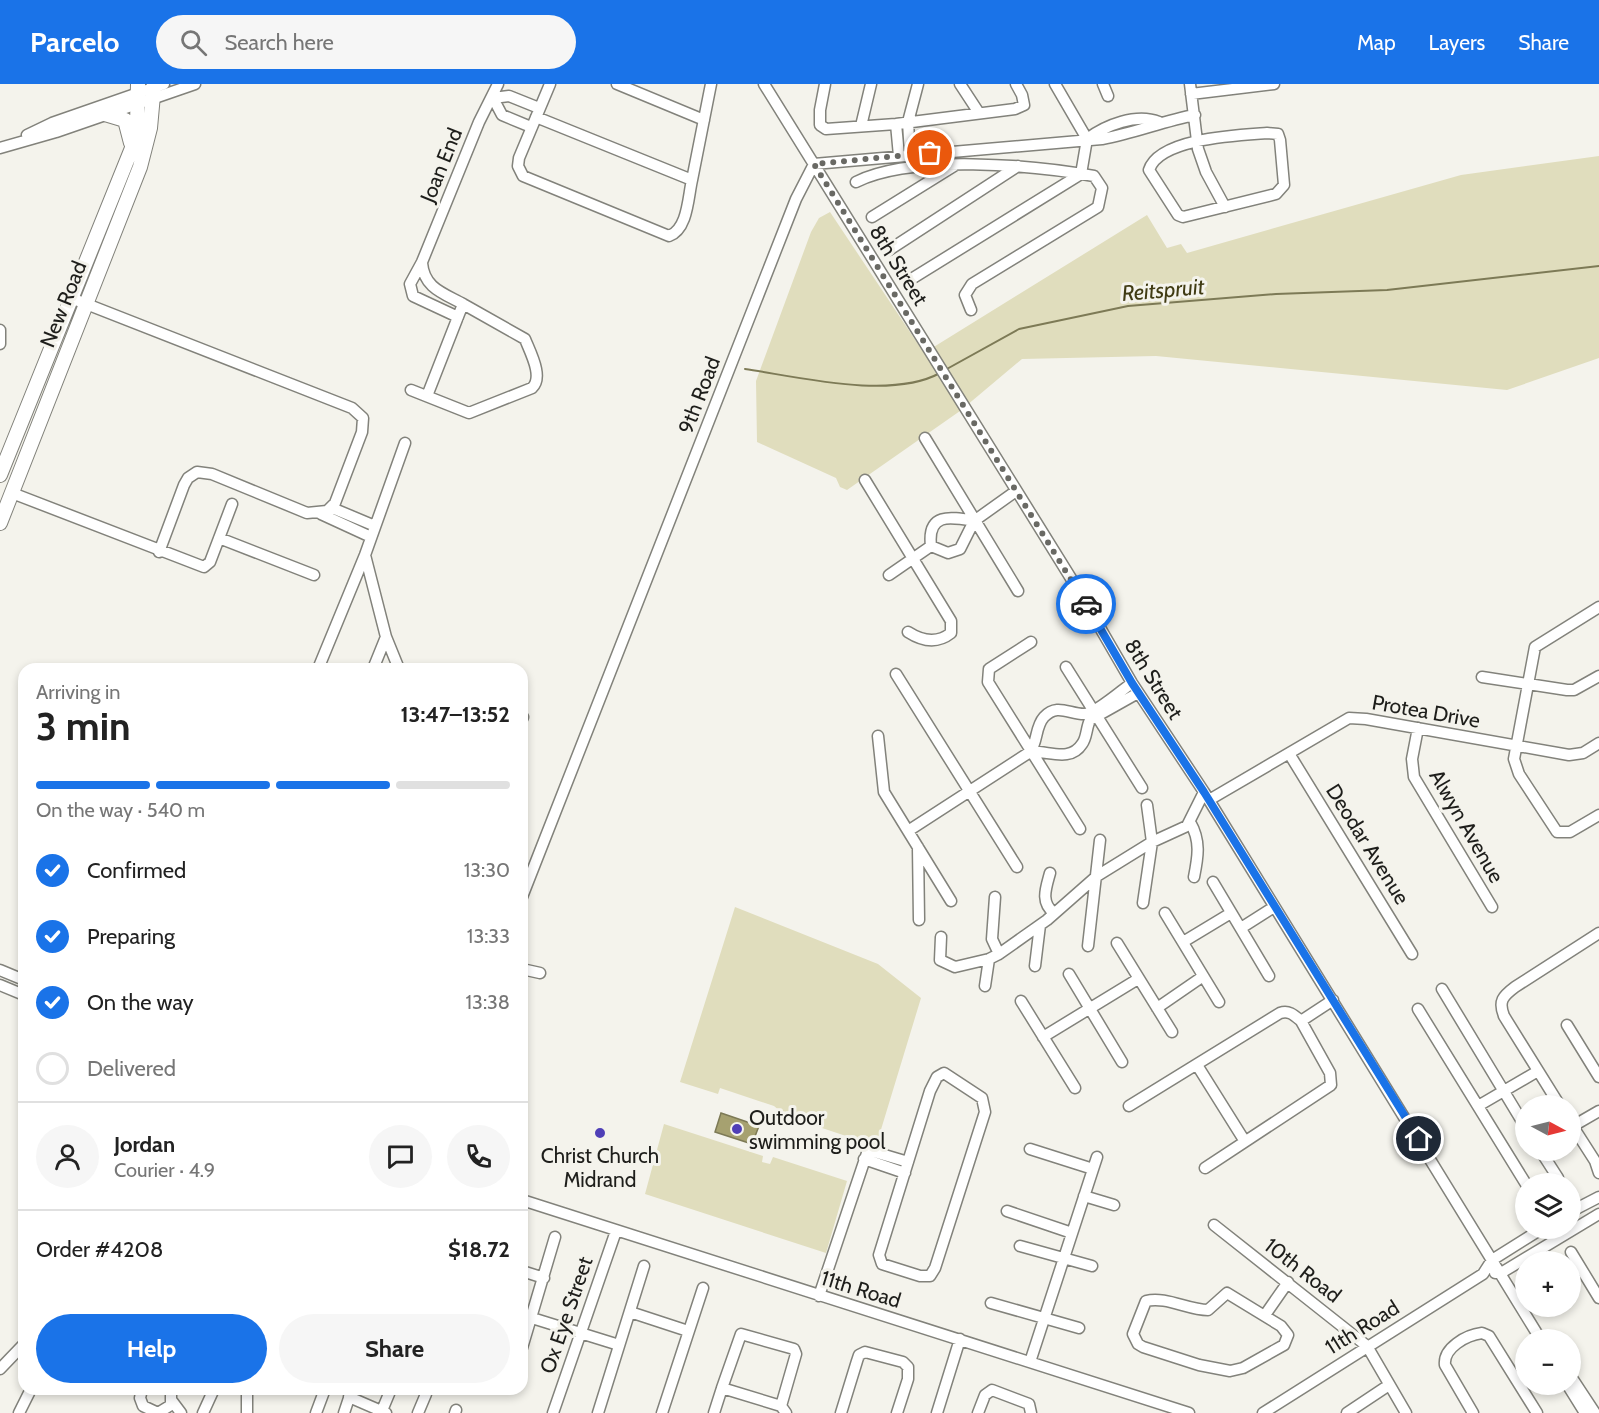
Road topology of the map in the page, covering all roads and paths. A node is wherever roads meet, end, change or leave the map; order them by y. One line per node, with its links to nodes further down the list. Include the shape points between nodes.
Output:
1 (195, 84): 16 (street)
2 (498, 84): 20 (street, Joan End)
3 (550, 84): 24 (street)
4 (617, 84): 25 (street)
5 (711, 84): 25 (street)
6 (764, 84): 34 (street, 8th Street)
7 (825, 84): 28 (street, via 820,125 826,129)
8 (871, 84): 28 (street)
9 (918, 84): 26 (street)
10 (960, 84): 21 (street)
11 (1016, 84): 21 (street, via 1024,101 1021,108)
12 (1055, 84): 29 (street)
13 (1103, 84): 19 (street)
14 (1274, 84): 15 (street)
15 (1230, 87): 17 (street)
16 (156, 88): 18 (street); 48 (main road, New Road, via 140,167)
17 (1191, 89): 23 (street)
18 (138, 93): 22 (street); 31 (street, via 52,123); 32 (main road, New Road)
19 (1108, 96)
20 (493, 98): 24 (street, via 509,96); 24 (street, via 502,115); 43 (street, Joan End, via 479,122)
21 (979, 112): 26 (street)
22 (105, 114): 31 (street); 32 (main road, via 125,120)
23 (1195, 115): 29 (street, via 1159,122 1135,119 1099,130); 30 (street)
24 (535, 118): 38 (street); 38 (street, via 518,166 523,177 662,234 669,236 678,231)
25 (704, 120): 38 (street)
26 (908, 122): 27 (street); 33 (street)
27 (896, 124): 28 (street); 33 (street)
28 (861, 126)
29 (1088, 139): 33 (street); 37 (street)
30 (1197, 141): 40 (street, via 1206,172); 40 (street, via 1177,147 1156,161 1149,168 1151,173 1178,215); 40 (street, via 1267,133 1279,136 1283,189)
31 (1, 148)
32 (132, 148): 46 (main road, New Road)
33 (904, 155): 34 (street)
34 (814, 164): 61 (street, 8th Street); 113 (street, 9th Road, via 796,199)
35 (956, 165): 36 (street); 39 (street, via 875,172); 41 (street)
36 (1018, 166): 37 (street); 42 (street)
37 (1081, 174): 44 (street); 50 (street, via 1099,181 1102,195 1098,207 972,284 965,295)
38 (692, 180)
39 (856, 182)
40 (1225, 207)
41 (873, 217)
42 (889, 250)
43 (422, 262): 45 (street); 47 (street, Joan End, via 410,288 413,296)
44 (912, 279)
45 (429, 285): 47 (street); 49 (street)
46 (71, 298): 48 (street); 56 (main road, New Road)
47 (422, 300): 51 (street)
48 (86, 304): 56 (main road, via 73,313 48,376); 62 (main road, New Road); 64 (street, via 357,411 363,418 363,428)
49 (463, 304): 51 (street); 55 (street, via 525,339 537,383 473,413)
50 (971, 310)
51 (458, 317): 55 (street)
52 (0, 330): 53 (street)
53 (0, 344)
54 (411, 390): 55 (street)
55 (427, 396)
56 (28, 405): 59 (main road, New Road)
57 (925, 438): 66 (street)
58 (405, 443): 68 (street)
59 (0, 475)
60 (865, 480): 74 (street)
61 (1016, 491): 66 (street); 90 (street, 8th Street)
62 (12, 493): 67 (main road, New Road); 72 (street)
63 (232, 504): 70 (street)
64 (332, 508): 65 (street); 68 (street)
65 (321, 514): 69 (street); 72 (street, via 307,513 212,474 197,472 184,485)
66 (974, 521): 71 (street, via 960,549 948,553); 71 (street, via 940,519 932,529); 77 (street)
67 (0, 523)
68 (375, 526): 69 (street)
69 (371, 537): 73 (street)
70 (219, 538): 72 (street, via 210,562 204,567); 75 (street)
71 (931, 546): 74 (street)
72 (159, 552)
73 (365, 555): 80 (street); 82 (street)
74 (912, 559): 76 (street); 79 (street, via 951,621 952,631 945,637 929,640)
75 (314, 575)
76 (889, 575)
77 (1018, 591)
78 (1599, 607): 89 (street, via 1538,643)
79 (908, 632)
80 (386, 637): 83 (street); 84 (street)
81 (1031, 642): 96 (street, via 989,669 987,676)
82 (320, 663)
83 (375, 663)
84 (397, 663)
85 (1066, 667): 91 (street)
86 (896, 674): 99 (street)
87 (1482, 676): 89 (street)
88 (1599, 676): 89 (street, via 1574,690)
89 (1526, 683): 95 (street)
90 (1135, 688): 91 (street); 100 (street, 8th Street)
91 (1094, 714): 96 (street, via 1082,744 1070,753); 96 (street, via 1060,709 1047,714 1039,724); 98 (street)
92 (1418, 728): 95 (street, Protea Drive); 97 (street, Protea Drive, via 1349,718); 119 (street, Alwyn Avenue, via 1412,759 1414,777)
93 (878, 736): 105 (street, via 884,792)
94 (1599, 743): 95 (street, Protea Drive, via 1576,755)
95 (1515, 747): 102 (street, via 1515,767 1557,832 1570,832)
96 (1030, 752): 99 (street); 104 (street)
97 (1290, 755): 100 (street, Protea Drive); 132 (street, Deodar Avenue)
98 (1142, 788)
99 (969, 794): 105 (street); 109 (street)
100 (1206, 796): 103 (street); 118 (street, 8th Street)
101 (1147, 805): 107 (street)
102 (1599, 815)
103 (1190, 822): 107 (street); 112 (street, via 1198,847)
104 (1080, 829)
105 (908, 831): 108 (street)
106 (1100, 840): 111 (street)
107 (1152, 842): 111 (street); 117 (street)
108 (918, 847): 116 (street); 123 (street)
109 (1017, 867)
110 (1050, 873): 120 (street, via 1044,900)
111 (1097, 876): 120 (street); 130 (street)
112 (1194, 877)
113 (528, 882)
114 (1213, 882): 122 (street)
115 (995, 897): 131 (street, via 992,939)
116 (951, 902)
117 (1143, 903)
118 (1274, 907): 125 (street); 147 (street, 8th Street)
119 (1492, 907)
120 (1054, 913): 124 (street)
121 (1165, 913): 128 (street)
122 (1231, 914): 125 (street); 128 (street)
123 (919, 920)
124 (1040, 925): 131 (street); 134 (street)
125 (1241, 928): 139 (street)
126 (1599, 933): 159 (street, via 1503,997 1500,1003)
127 (941, 937): 133 (street, via 940,960 945,964 955,968)
128 (1183, 942): 140 (street)
129 (1117, 943): 142 (street)
130 (1088, 946)
131 (999, 954): 133 (street)
132 (1412, 954)
133 (989, 959): 144 (street)
134 (1035, 966)
135 (0, 970): 141 (street)
136 (528, 970): 137 (street)
137 (540, 973)
138 (1069, 974): 150 (street)
139 (1269, 976)
140 (1202, 977): 149 (street); 151 (street)
141 (18, 978)
142 (1138, 979): 150 (street); 151 (street)
143 (0, 986): 146 (street)
144 (985, 986)
145 (1442, 989): 162 (street)
146 (18, 993)
147 (1333, 1000): 153 (street); 196 (street, 8th Street)
148 (1021, 1001): 156 (street)
149 (1219, 1002)
150 (1092, 1008): 156 (street); 157 (street)
151 (1157, 1008): 155 (street)
152 (1418, 1009): 164 (street)
153 (1301, 1021): 158 (street, via 1289,1012 1280,1013); 170 (street, via 1330,1073 1332,1085)
154 (1567, 1025): 160 (street)
155 (1172, 1032)
156 (1043, 1037): 161 (street)
157 (1122, 1062)
158 (1197, 1065): 165 (street); 170 (street)
159 (1538, 1071): 162 (street); 163 (street)
160 (1599, 1077)
161 (1075, 1088)
162 (1502, 1091): 164 (street); 166 (street)
163 (1553, 1095)
164 (1478, 1106): 177 (street)
165 (1129, 1107)
166 (1515, 1111)
167 (1599, 1111): 168 (street)
168 (1581, 1120)
169 (1581, 1138): 173 (street)
170 (1244, 1140): 175 (street)
171 (1030, 1149): 176 (street)
172 (1097, 1157): 176 (street)
173 (1597, 1162): 178 (street)
174 (906, 1167): 174 (street, via 930,1091 940,1074 949,1074 982,1098 985,1113 930,1276 879,1260); 207 (street, via 867,1155)
175 (1205, 1168)
176 (1093, 1169): 179 (street)
177 (1519, 1173)
178 (1599, 1173)
179 (1084, 1196): 182 (street); 190 (street)
180 (1599, 1197): 183 (street)
181 (528, 1202): 189 (street, 11th Road)
182 (1114, 1205)
183 (1581, 1207)
184 (1007, 1211): 190 (street)
185 (1599, 1214): 187 (street)
186 (1581, 1215): 187 (street)
187 (1588, 1221): 193 (street)
188 (1214, 1225): 204 (street, 10th Road)
189 (616, 1231): 207 (street, 11th Road); 218 (street, Ox Eye Street)
190 (1072, 1233): 195 (street)
191 (555, 1237): 203 (street)
192 (1526, 1239): 196 (street)
193 (1553, 1241): 200 (street)
194 (1020, 1246): 195 (street)
195 (1064, 1258): 198 (street); 213 (street)
196 (1495, 1258): 200 (street, 8th Street); 202 (street, 11th Road)
197 (644, 1266): 210 (street)
198 (1092, 1266)
199 (1581, 1268): 208 (street)
200 (1503, 1272): 202 (street, 11th Road); 206 (street, 8th Street); 215 (street, 8th Street)
201 (528, 1273): 203 (street)
202 (1482, 1274): 221 (street, 11th Road)
203 (544, 1278): 212 (street)
204 (1288, 1282): 211 (street); 221 (street, 10th Road)
205 (703, 1288): 217 (street)
206 (1515, 1288)
207 (819, 1296): 219 (street, 11th Road)
208 (1599, 1298)
209 (991, 1303): 213 (street)
210 (630, 1312): 217 (street); 220 (street)
211 (1265, 1315): 211 (street, via 1281,1326 1287,1339 1284,1345 1236,1371 1199,1365 1143,1347 1133,1334 1143,1305 1151,1300 1208,1310 1222,1294 1229,1293)
212 (532, 1318): 216 (street); 218 (street)
213 (1045, 1318): 214 (street); 223 (street)
214 (1079, 1328)
215 (1535, 1329)
216 (528, 1330)
217 (688, 1331): 252 (street)
218 (581, 1332): 220 (street); 250 (street, Ox Eye Street)
219 (960, 1339): 223 (street, 11th Road); 256 (street)
220 (620, 1345): 251 (street)
221 (1367, 1346): 225 (street); 260 (street, 11th Road)
222 (18, 1350): 224 (street)
223 (1030, 1362): 259 (street, 11th Road)
224 (0, 1369)
225 (1389, 1385): 261 (street); 262 (street)
226 (722, 1388): 239 (street); 239 (street, via 741,1334 765,1340 796,1351); 253 (street)
227 (28, 1395): 243 (street)
228 (169, 1395): 240 (street)
229 (212, 1395): 245 (street)
230 (247, 1395): 246 (street)
231 (323, 1395): 247 (street)
232 (350, 1395): 248 (street)
233 (354, 1395): 242 (street)
234 (389, 1395): 242 (street)
235 (426, 1395): 249 (street)
236 (1575, 1395): 241 (street)
237 (1579, 1395): 241 (street)
238 (139, 1408): 240 (street)
239 (784, 1409)
240 (163, 1410): 244 (street)
241 (1586, 1411)
242 (383, 1412)
243 (19, 1413)
244 (181, 1413)
245 (204, 1413)
246 (247, 1413)
247 (316, 1413)
248 (344, 1413)
249 (418, 1413)
250 (553, 1413)
251 (598, 1413)
252 (662, 1413)
253 (714, 1413)
254 (841, 1413): 255 (street, via 857,1361 865,1352 908,1366 908,1380)
255 (897, 1413)
256 (937, 1413)
257 (978, 1413): 258 (street, via 985,1395 992,1390 1029,1404)
258 (1031, 1413)
259 (1189, 1413)
260 (1263, 1413)
261 (1347, 1413)
262 (1406, 1413)
263 (1473, 1413): 264 (street, via 1444,1360 1449,1350 1482,1333 1489,1336)
264 (1537, 1413)

